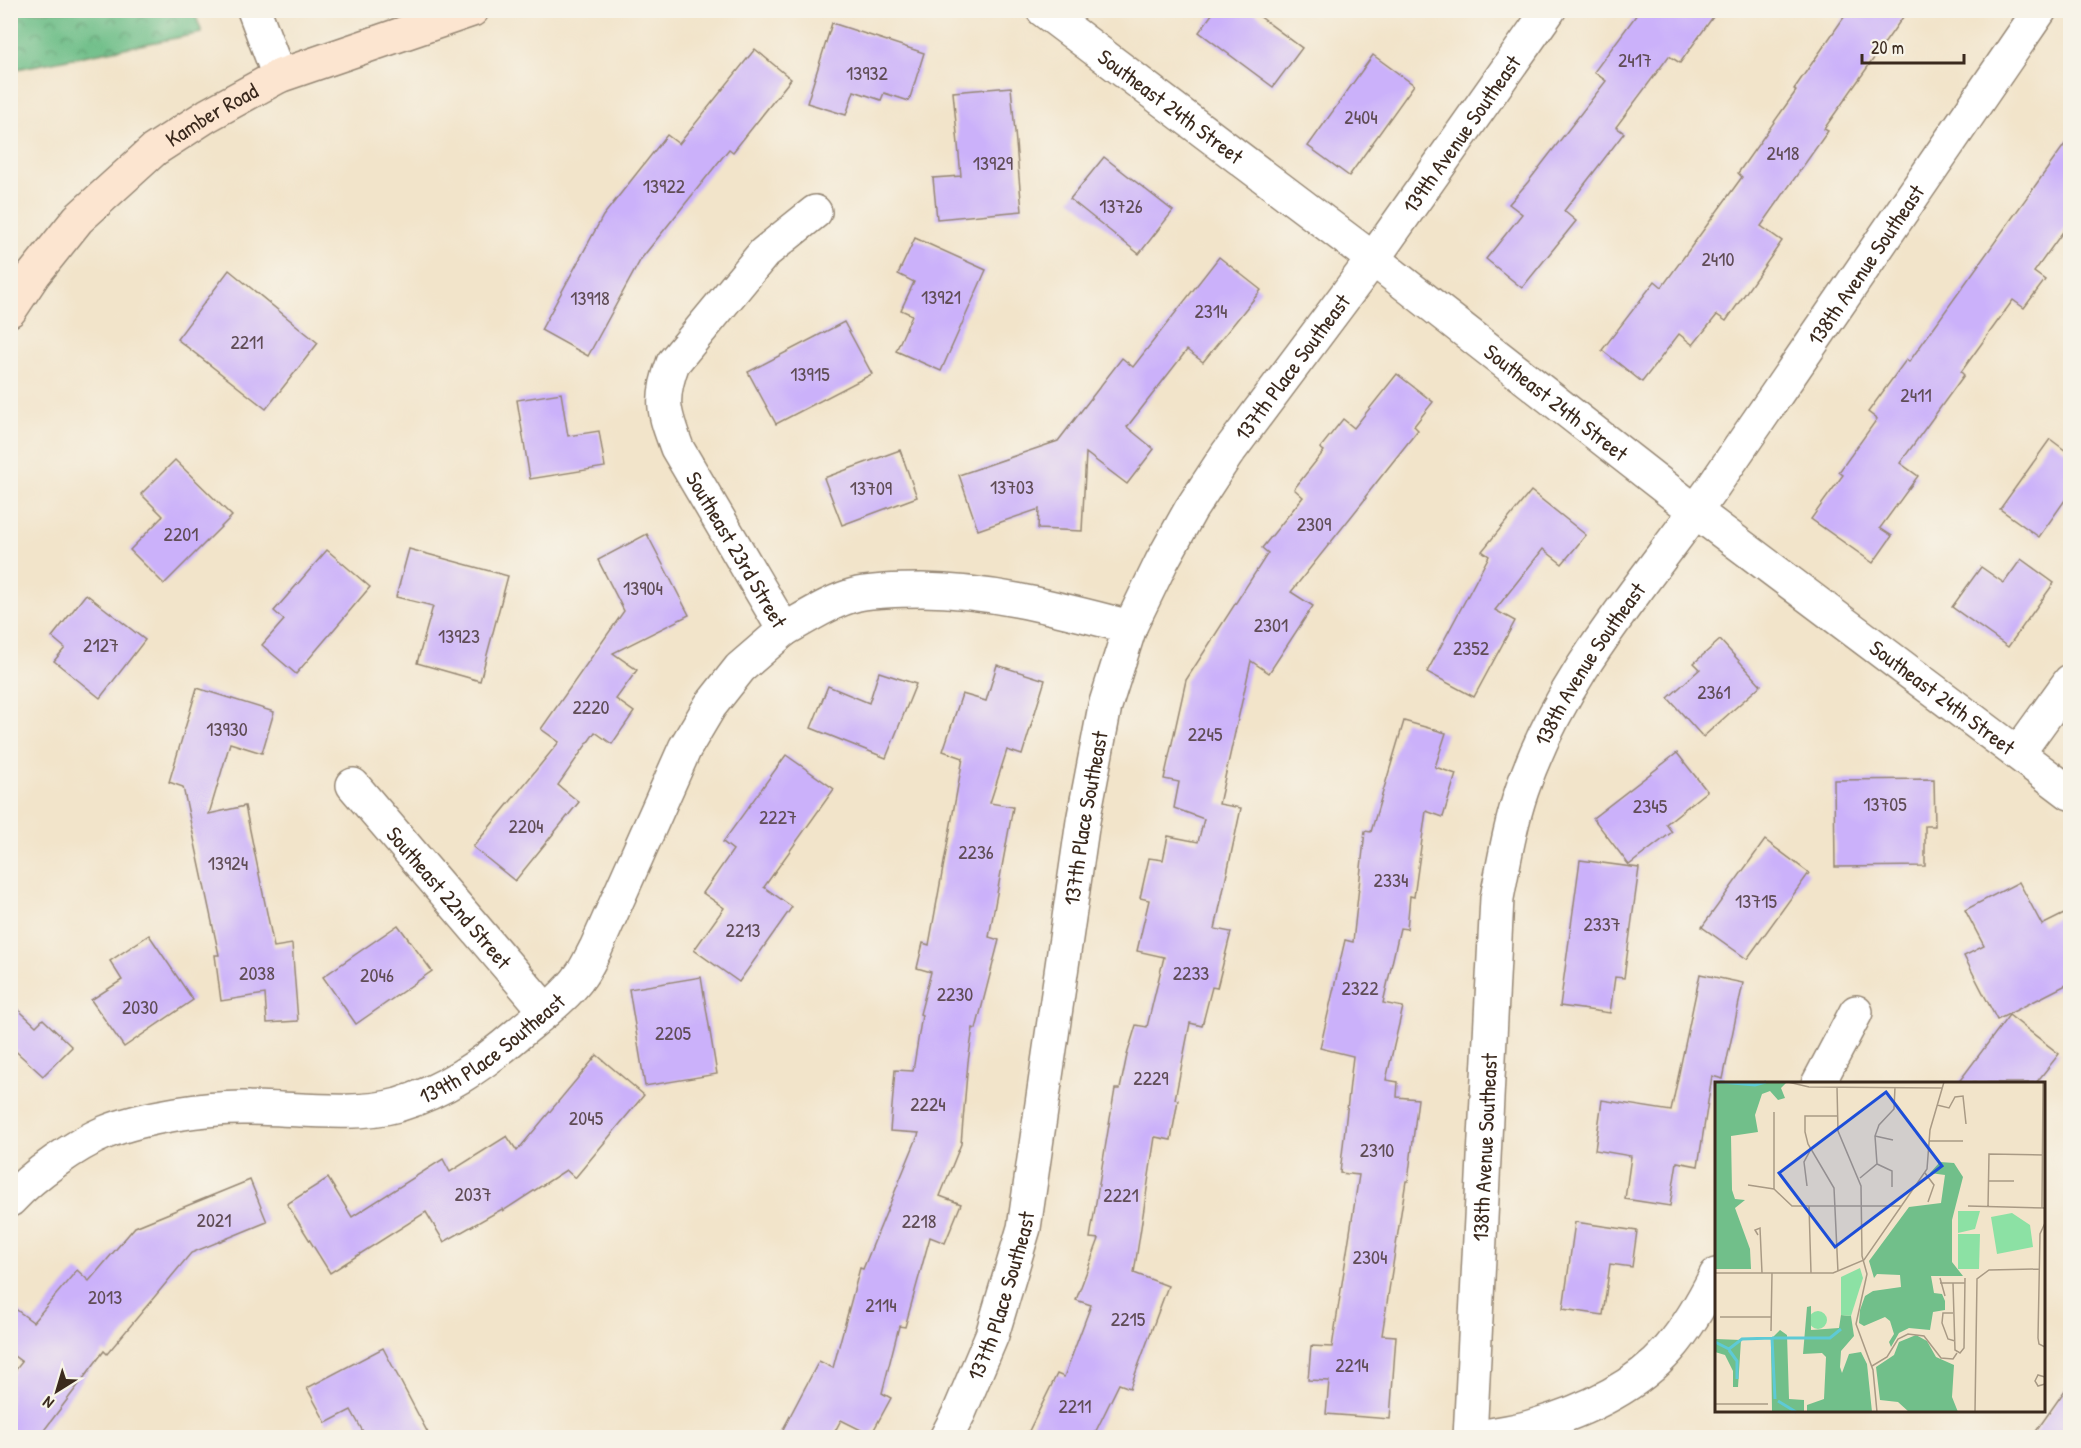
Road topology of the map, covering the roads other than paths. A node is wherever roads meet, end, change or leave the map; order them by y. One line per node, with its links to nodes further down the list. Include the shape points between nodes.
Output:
1 (254, 10): 6 (street)
2 (472, 10): 6 (street, Kamber Road)
3 (1043, 10): 8 (street, Southeast 24th Street)
4 (1549, 10): 8 (street, 139th Avenue Southeast)
5 (2040, 10): 10 (street, 138th Avenue Southeast)
6 (279, 76): 9 (street, Kamber Road, via 153,150 78,219)
7 (815, 212): 12 (street, Southeast 23rd Street, via 764,253 673,363 663,402 677,448)
8 (1373, 259): 10 (street, Southeast 24th Street); 11 (street, 137th Place Southeast, via 1227,454 1191,509)
9 (10, 310)
10 (1695, 511): 14 (street, Southeast 24th Street); 23 (street, 138th Avenue Southeast, via 1600,638 1569,688 1522,790 1507,845 1497,898)
11 (1130, 627): 12 (street, Southeast 23rd Street, via 1027,600 953,591 890,590 856,595); 22 (street, 137th Place Southeast, via 1105,706 1083,821 1024,1228 992,1335)
12 (784, 630): 17 (street, 139th Place Southeast, via 740,668 710,706 685,748 596,948 580,977)
13 (2070, 681): 14 (street)
14 (2018, 753): 16 (street, Southeast 24th Street)
15 (353, 785): 17 (street, Southeast 22nd Street)
16 (2070, 793)
17 (546, 1011): 20 (street, 139th Place Southeast, via 476,1067 438,1091 396,1105 362,1110 246,1107 168,1115 106,1132 59,1159)
18 (1856, 1012): 19 (street)
19 (1819, 1082)
20 (10, 1200)
21 (1715, 1277): 24 (street, via 1669,1349 1638,1376 1591,1405 1528,1428)
22 (946, 1437)
23 (1470, 1437)
24 (1475, 1437)

